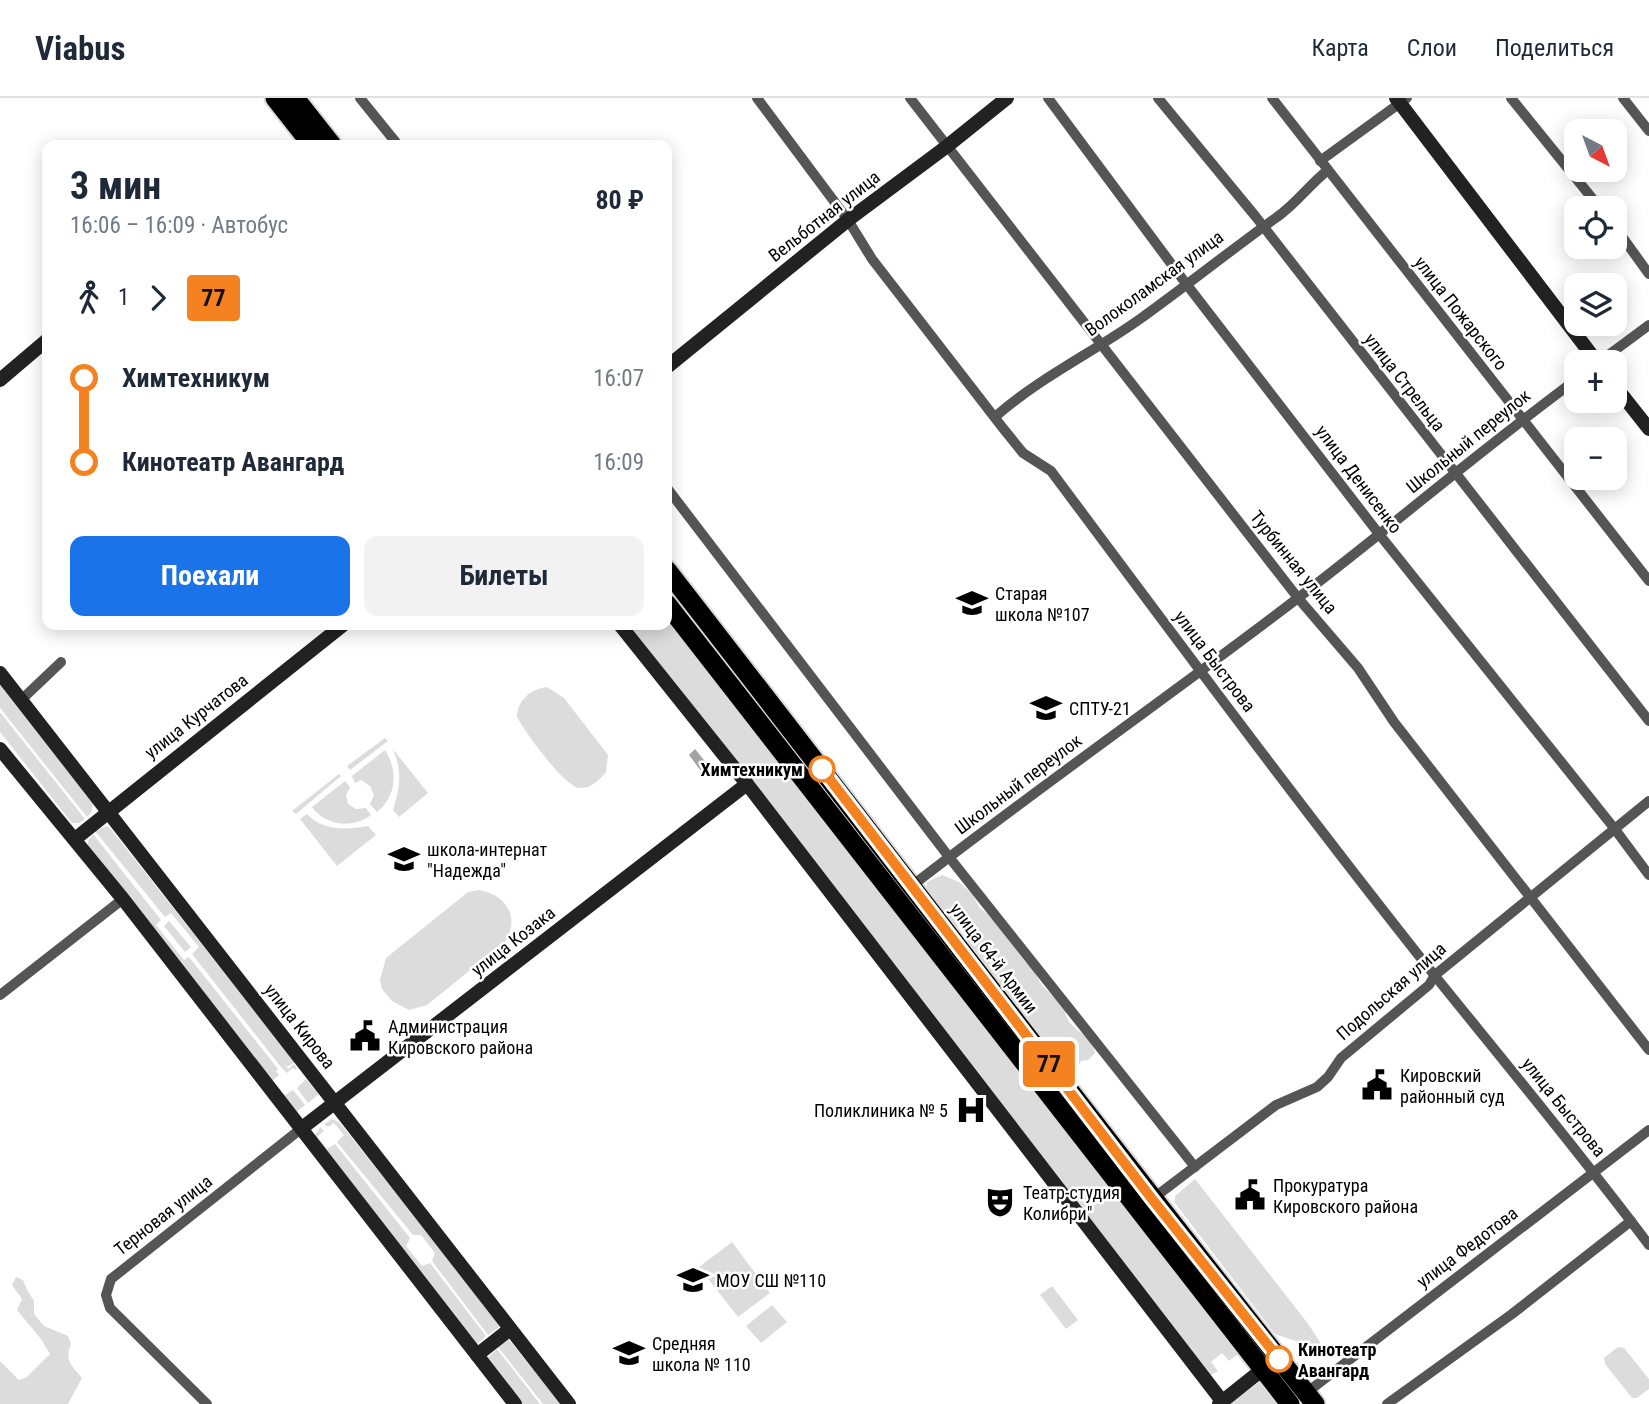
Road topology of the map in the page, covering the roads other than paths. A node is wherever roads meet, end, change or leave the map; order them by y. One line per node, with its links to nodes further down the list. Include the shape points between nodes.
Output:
1 (275, 98): 14 (highway)
2 (295, 98): 14 (highway)
3 (360, 98): 15 (street)
4 (757, 98): 20 (street, улица Быстрова)
5 (910, 98): 16 (street, Турбинная улица)
6 (1007, 98): 16 (street, Вельботная улица)
7 (1048, 98): 24 (street, улица Денисенко)
8 (1158, 98): 21 (street, улица Стрельца)
9 (1272, 98): 17 (street, улица Пожарского)
10 (1511, 98): 19 (street)
11 (1623, 98): 13 (street)
12 (1401, 100): 17 (street); 28 (street)
13 (1649, 131)
14 (309, 139)
15 (394, 140)
16 (946, 147): 20 (street, Вельботная улица); 26 (street, Турбинная улица)
17 (1320, 161): 18 (street, улица Пожарского)
18 (1328, 170): 21 (street, Волоколамская улица); 35 (street, улица Пожарского)
19 (1590, 196)
20 (848, 220): 30 (street, Вельботная улица); 34 (street, улица Быстрова)
21 (1263, 226): 24 (street, Волоколамская улица); 37 (street, улица Стрельца)
22 (1627, 244): 23 (street)
23 (1649, 274)
24 (1187, 282): 26 (street, Волоколамская улица); 39 (street, улица Денисенко)
25 (1649, 325): 29 (street)
26 (1102, 344): 34 (street, Волоколамская улица, via 1051,374); 42 (street, Турбинная улица)
27 (42, 345): 31 (street)
28 (1589, 350)
29 (1615, 350)
30 (672, 363)
31 (0, 380)
32 (1564, 389): 35 (street, Школьный переулок)
33 (1627, 401): 36 (street)
34 (995, 417): 47 (street, улица Быстрова, via 1023,453 1051,471)
35 (1521, 420): 37 (street, Школьный переулок); 41 (street, улица Пожарского)
36 (1649, 429)
37 (1455, 475): 39 (street, Школьный переулок); 50 (street, улица Стрельца)
38 (672, 495): 57 (street, улица 64-й Армии)
39 (1379, 534): 42 (street, Школьный переулок); 55 (street, улица Денисенко)
40 (672, 576): 59 (highway, улица 64-й Армии)
41 (1649, 581)
42 (1298, 598): 47 (street, Школьный переулок); 60 (street, Турбинная улица, via 1359,668 1394,722)
43 (672, 610): 65 (highway, улица 64-й Армии)
44 (337, 630): 54 (street, улица Курчатова)
45 (624, 630): 52 (street)
46 (61, 662): 49 (street)
47 (1200, 671): 57 (street, Школьный переулок); 62 (street, улица Быстрова)
48 (0, 674): 49 (street, улица Кирова)
49 (21, 700): 54 (street, улица Кирова)
50 (1649, 721)
51 (0, 749): 56 (street)
52 (747, 784): 66 (street, улица Козака); 78 (street)
53 (1649, 801): 55 (street, Подольская улица)
54 (109, 811): 56 (street, улица Курчатова); 66 (street, улица Кирова)
55 (1614, 828): 58 (street, улица Денисенко); 60 (street, Подольская улица)
56 (75, 839): 61 (street)
57 (949, 857): 59 (street, Школьный переулок); 69 (street, улица 64-й Армии)
58 (1649, 875)
59 (913, 885): 65 (highway, улица 64-й Армии)
60 (1531, 896): 62 (street, Подольская улица); 64 (street, Турбинная улица)
61 (123, 899): 63 (street); 67 (street)
62 (1435, 975): 69 (street, Подольская улица, via 1429,985 1341,1058 1317,1087 1276,1105); 70 (street, улица Быстрова)
63 (0, 996)
64 (1649, 1050)
65 (1030, 1055): 71 (highway, улица 64-й Армии)
66 (335, 1103): 67 (street, улица Козака); 74 (street, улица Кирова)
67 (302, 1128): 75 (street); 79 (street, Терновая улица, via 111,1279 106,1295 110,1308)
68 (1649, 1130): 70 (street, улица Федотова)
69 (1195, 1167): 71 (street, Подольская улица)
70 (1595, 1172): 72 (street, улица Быстрова); 77 (street, улица Федотова)
71 (1145, 1204): 76 (highway, улица 64-й Армии); 77 (highway, улица 64-й Армии)
72 (1631, 1221): 73 (street, улица Быстрова); 82 (street)
73 (1649, 1245)
74 (510, 1329): 75 (street); 81 (street, улица Кирова)
75 (477, 1355): 80 (street)
76 (1263, 1369): 77 (highway, улица 64-й Армии); 78 (street)
77 (1304, 1401)
78 (1221, 1403)
79 (207, 1404)
80 (515, 1404)
81 (569, 1404)
82 (1387, 1404)

